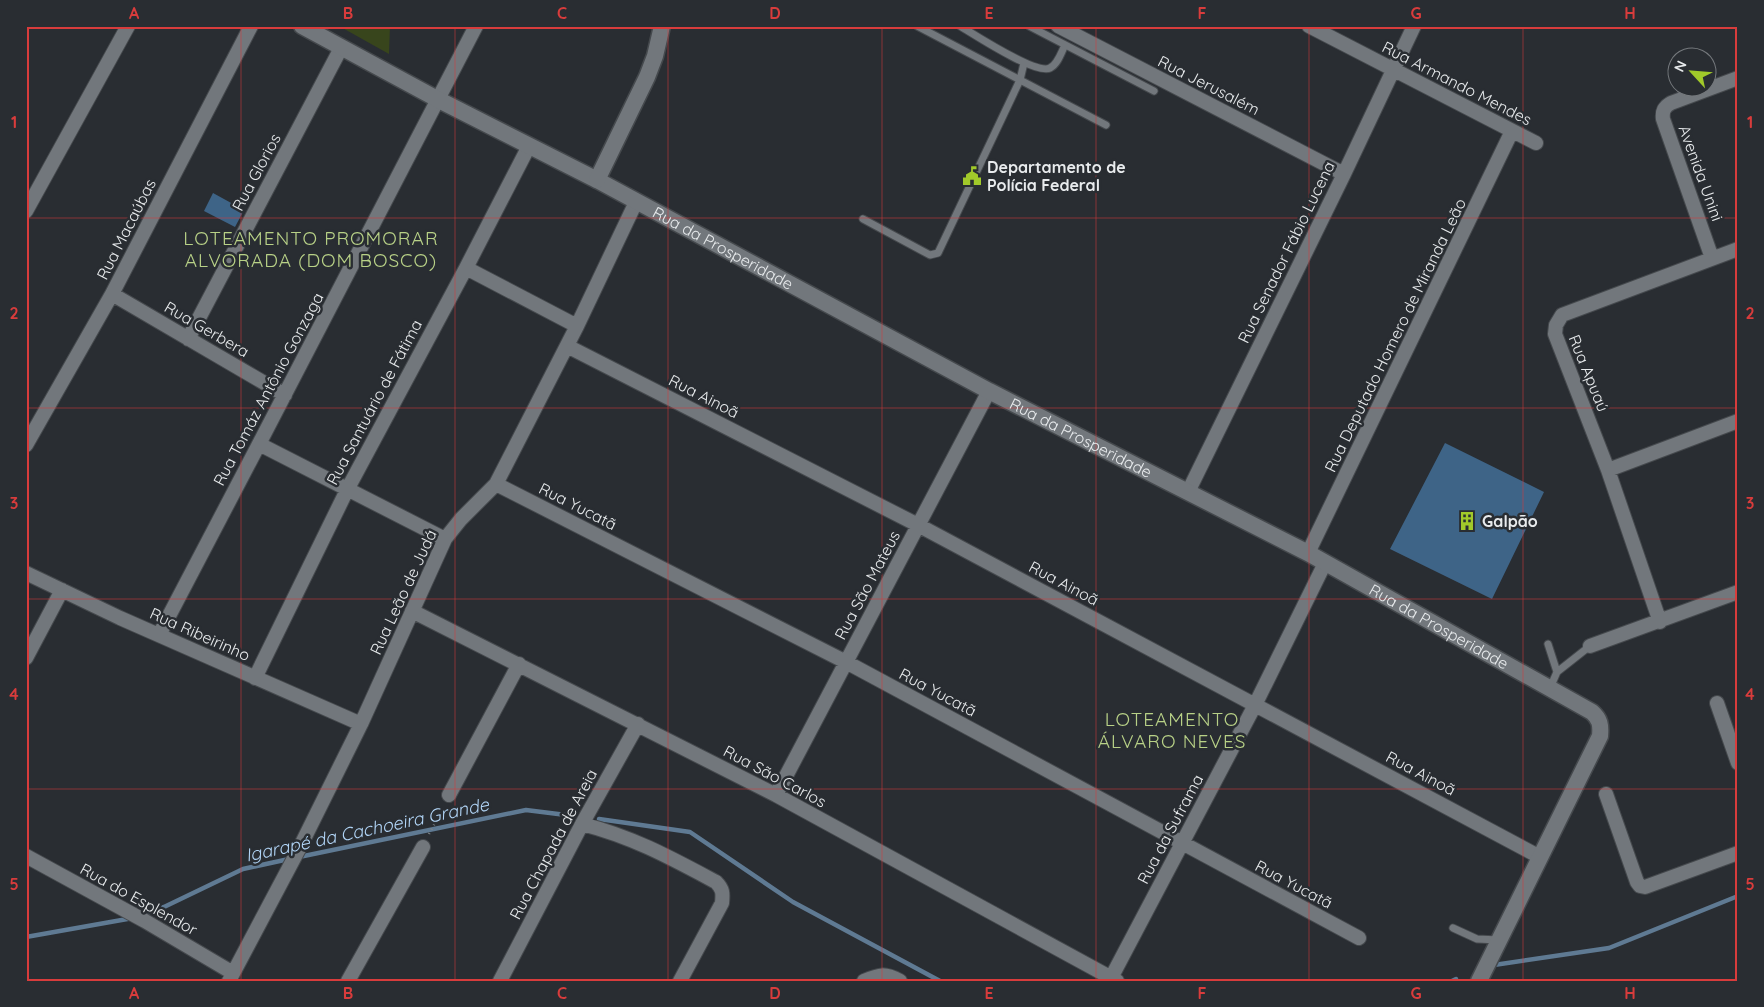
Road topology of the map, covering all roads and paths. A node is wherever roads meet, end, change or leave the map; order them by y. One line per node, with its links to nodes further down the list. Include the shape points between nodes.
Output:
1 (128, 26): 26 (street)
2 (250, 26): 33 (street, Rua Macaúbas)
3 (302, 26): 13 (street, Rua da Prosperidade)
4 (476, 26): 19 (street, Rua Tomáz Antônio Gonzaga)
5 (662, 26): 25 (street, via 647,78)
6 (917, 26): 17 (lane)
7 (960, 26): 14 (lane)
8 (1029, 26): 12 (lane)
9 (1058, 26): 24 (street, Rua Jerusalém)
10 (1309, 26): 15 (street, Rua Armando Mendes)
11 (1414, 26): 15 (street, Rua Senador Fábio Lucena)
12 (1064, 45): 14 (lane, via 1051,68 1045,70); 18 (lane)
13 (341, 48): 19 (street, Rua da Prosperidade); 35 (street, Rua Glorios)
14 (1024, 63): 17 (lane)
15 (1394, 70): 21 (street, Rua Armando Mendes); 24 (street, Rua Senador Fábio Lucena)
16 (1738, 78): 31 (street, Avenida Unini, via 1671,103 1662,113)
17 (1020, 80): 20 (lane); 29 (lane, via 938,253 930,255)
18 (1154, 91)
19 (439, 100): 23 (street, Rua da Prosperidade); 38 (street, Rua Tomáz Antônio Gonzaga)
20 (1106, 125)
21 (1512, 131): 22 (street, Rua Armando Mendes); 48 (street, Rua Deputado Homero de Miranda Leão)
22 (1536, 143)
23 (529, 146): 25 (street, Rua da Prosperidade); 32 (street, Rua Santuário de Fátima)
24 (1344, 174): 45 (street, Rua Senador Fábio Lucena)
25 (597, 180): 27 (street, Rua da Prosperidade)
26 (31, 191): 28 (street)
27 (636, 202): 34 (street, Rua Leão de Judá); 37 (street, Rua da Prosperidade)
28 (26, 211)
29 (864, 219)
30 (1738, 248): 31 (street, Rua Apuaú)
31 (1712, 258): 42 (street, Rua Apuaú, via 1558,319 1555,334)
32 (466, 268): 34 (street); 44 (street, Rua Santuário de Fátima)
33 (112, 294): 35 (street, Rua Gerbera); 41 (street, Rua Macaúbas)
34 (577, 326): 36 (street, Rua Leão de Judá)
35 (188, 339): 38 (street, Rua Gerbera)
36 (567, 346): 43 (street, Rua Leão de Judá); 46 (street, Rua Ainoã)
37 (989, 390): 45 (street, Rua da Prosperidade); 46 (street, Rua São Mateus)
38 (285, 395): 40 (street, Rua Tomáz Antônio Gonzaga)
39 (1738, 421): 42 (street)
40 (260, 444): 44 (street); 55 (street, Rua Tomáz Antônio Gonzaga)
41 (26, 445)
42 (1608, 470): 54 (street, Rua Apuaú)
43 (496, 484): 47 (street, Rua Leão de Judá); 59 (street, Rua Yucatã)
44 (347, 490): 47 (street); 62 (street, Rua Santuário de Fátima)
45 (1188, 492): 48 (street, Rua da Prosperidade)
46 (918, 525): 59 (street, Rua São Mateus); 65 (street, Rua Ainoã)
47 (445, 539): 53 (street, Rua Leão de Judá)
48 (1308, 553): 49 (street, Rua da Prosperidade)
49 (1325, 562): 63 (street, Rua da Prosperidade); 65 (street, Rua da Suframa)
50 (26, 573): 51 (street, Rua Ribeirinho)
51 (62, 590): 55 (street, Rua Ribeirinho); 58 (street)
52 (1738, 592): 54 (street)
53 (412, 611): 60 (street, Rua São Carlos); 66 (street, Rua Leão de Judá)
54 (1660, 622): 57 (street)
55 (159, 635): 62 (street, Rua Ribeirinho)
56 (1548, 644): 61 (lane)
57 (1590, 646): 61 (lane)
58 (26, 658)
59 (846, 662): 71 (street, Rua São Mateus); 73 (street, Rua Yucatã)
60 (519, 664): 67 (street, Rua São Carlos); 70 (street)
61 (1557, 672): 63 (lane)
62 (255, 678): 66 (street, Rua Ribeirinho)
63 (1550, 688): 77 (street, Rua da Prosperidade, via 1592,712 1601,726 1600,736)
64 (1717, 703): 68 (street)
65 (1255, 705): 73 (street, Rua da Suframa); 77 (street, Rua Ainoã)
66 (361, 724): 81 (street, Rua Leão de Judá)
67 (638, 724): 71 (street, Rua São Carlos); 72 (street, Rua Chapada de Areia)
68 (1738, 763)
69 (1606, 794): 75 (street, via 1640,886 1646,887)
70 (449, 795): 74 (path)
71 (776, 796): 82 (street, Rua São Carlos)
72 (582, 824): 84 (street, Rua Chapada de Areia); 85 (street, via 654,849 721,887 724,892 722,903)
73 (1182, 844): 79 (street, Rua Yucatã); 82 (street, Rua da Suframa)
74 (423, 847): 83 (street)
75 (1738, 854)
76 (26, 856): 81 (street, Rua do Esplendor, via 145,922)
77 (1540, 857): 80 (street, Rua da Prosperidade)
78 (1453, 928): 80 (lane, via 1477,940)
79 (1359, 938)
80 (1498, 943): 88 (street, Rua da Prosperidade)
81 (231, 977)
82 (1114, 979)
83 (348, 981)
84 (500, 981)
85 (680, 981)
86 (864, 981): 87 (street, via 879,974)
87 (900, 981)
88 (1479, 981)

